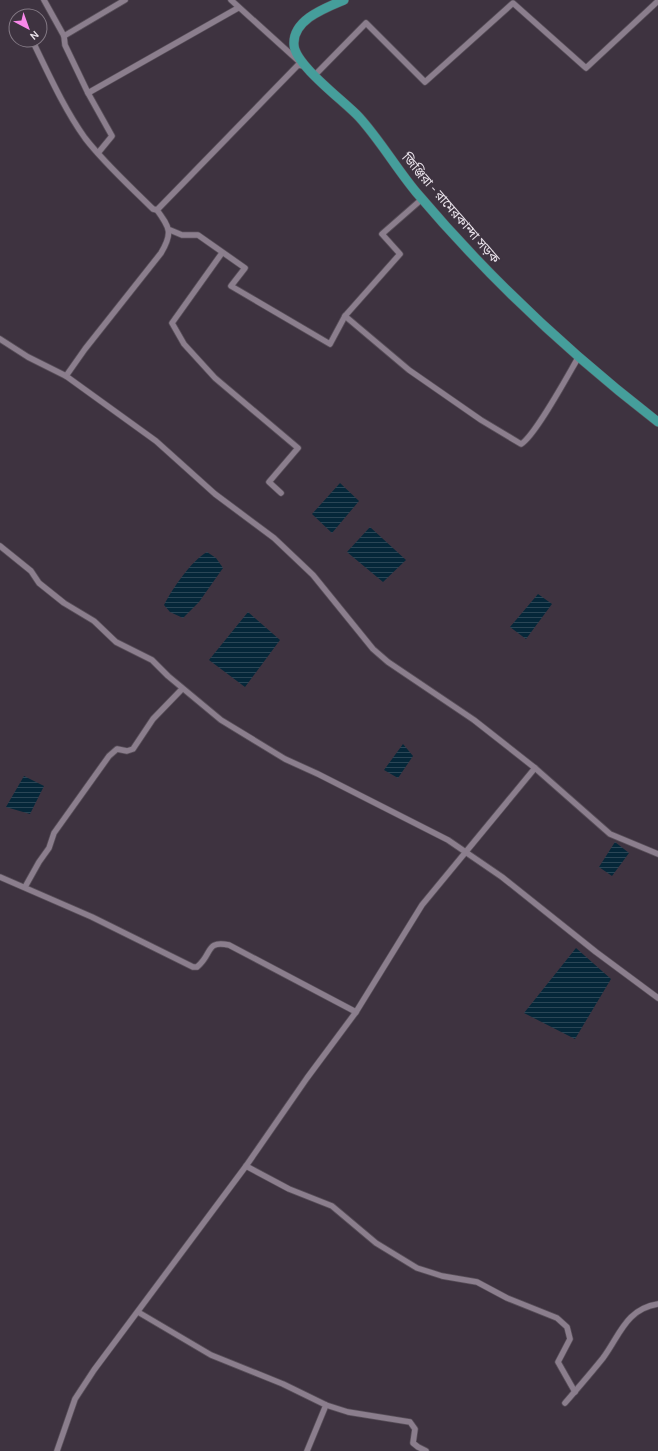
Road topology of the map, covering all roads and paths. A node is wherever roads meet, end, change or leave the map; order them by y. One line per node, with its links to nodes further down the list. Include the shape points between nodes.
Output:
1 (44, 0): 7 (street)
2 (125, 0): 7 (street)
3 (231, 0): 6 (street)
4 (344, 0): 9 (main road, জিঞ্জিরা - রামেরকান্দা সড়ক, via 299,26 295,33 294,46)
5 (658, 1): 10 (street, via 586,68 513,3 425,82 366,23)
6 (238, 8): 9 (street); 11 (street)
7 (64, 36): 11 (street, via 65,45)
8 (36, 48): 12 (street, via 64,105)
9 (304, 66): 10 (main road, জিঞ্জিরা - রামেরকান্দা সড়ক); 14 (street, via 298,66)
10 (315, 76): 13 (main road, জিঞ্জিরা - রামেরকান্দা সড়ক, via 360,118)
11 (88, 92): 12 (street, via 112,136)
12 (98, 153): 14 (street, via 153,209)
13 (422, 198): 17 (street, via 382,234 400,254); 19 (main road, জিঞ্জিরা - রামেরকান্দা সড়ক, via 472,255)
14 (157, 210): 15 (street)
15 (170, 230): 16 (street, via 182,235 198,235); 20 (street, via 169,240 161,253)
16 (222, 253): 17 (street, via 245,268 232,286 330,344); 22 (street, via 172,323 184,344 215,378 298,448 269,482)
17 (345, 316): 19 (street, via 409,370 480,420 521,444 535,428)
18 (0, 339): 20 (street, via 28,357)
19 (578, 358): 21 (main road, জিঞ্জিরা - রামেরকান্দা সড়ক)
20 (66, 376): 25 (street, via 156,441 215,494 274,538 314,575 373,649 388,662 474,720)
21 (658, 422)
22 (281, 493)
23 (0, 546): 24 (street, via 31,571 39,584 94,622 116,642 152,660)
24 (182, 689): 28 (street, via 154,719 133,749 115,750 109,756 54,833 50,848 38,862); 29 (street, via 221,720 285,759 448,840 502,877)
25 (535, 768): 26 (street, via 610,834); 30 (street, via 422,905)
26 (658, 854)
27 (0, 877): 28 (street)
28 (25, 886): 30 (street, via 193,967 198,967 202,963 213,945 229,945)
29 (658, 998)
30 (356, 1012): 31 (street)
31 (246, 1166): 33 (street); 34 (street, via 289,1189 332,1206 376,1243 417,1268 442,1276 477,1282 507,1298 557,1318 567,1327 570,1339 558,1362)
32 (658, 1304): 34 (street, via 646,1306 634,1315)
33 (138, 1312): 36 (street, via 211,1355); 37 (street, via 75,1399)
34 (575, 1392): 35 (street)
35 (565, 1403)
36 (326, 1405): 38 (street); 39 (street, via 354,1413 410,1422 416,1429 413,1443)
37 (57, 1451)
38 (307, 1451)
39 (426, 1451)

